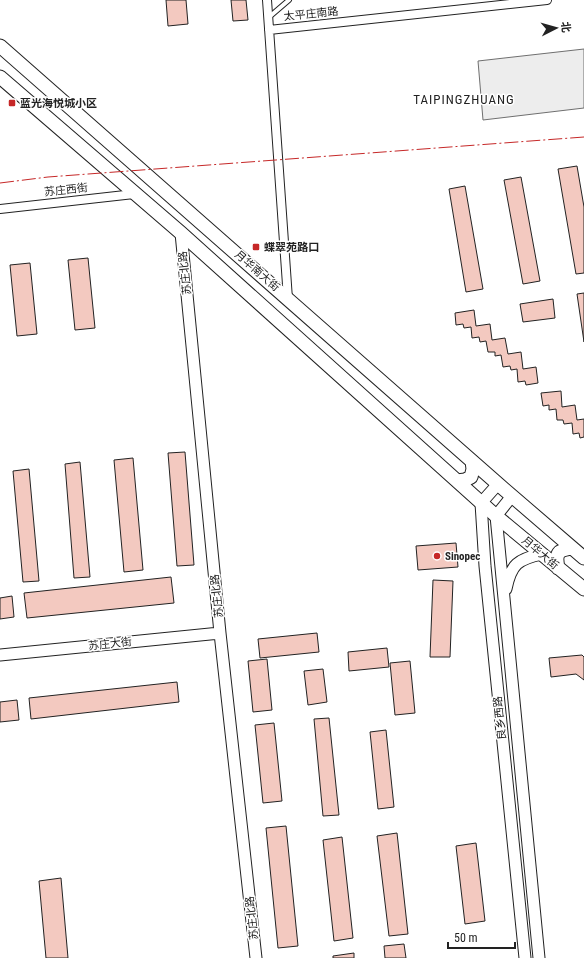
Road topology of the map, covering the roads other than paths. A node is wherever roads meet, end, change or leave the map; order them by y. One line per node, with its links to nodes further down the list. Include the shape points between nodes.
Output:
1 (267, 0): 4 (street)
2 (289, 0): 4 (lane)
3 (547, 0): 5 (street, 太平庄南路)
4 (268, 18): 5 (street)
5 (269, 30): 11 (street)
6 (0, 46): 11 (main road, 月华南大街)
7 (0, 77): 8 (main road, 月华南大街)
8 (134, 194): 9 (street, 苏庄西街); 10 (main road, 月华南大街)
9 (0, 209)
10 (181, 233): 13 (main road, 月华南大街); 24 (main road, 苏庄北路)
11 (288, 299): 12 (main road, 月华南大街)
12 (472, 461): 13 (main road, via 471,477); 14 (main road, 月华南大街)
13 (456, 481): 16 (main road, 月华南大街)
14 (498, 484): 15 (main road, 月华南大街); 16 (main road)
15 (512, 496): 17 (main road); 18 (main road)
16 (481, 503): 17 (main road, 月华南大街); 27 (main road, 良乡西路, via 485,566)
17 (496, 516): 19 (main road, 月华大街); 23 (main road, 良乡西路)
18 (572, 548): 20 (main road); 21 (main road, via 558,552)
19 (542, 554): 21 (main road, 月华大街); 23 (main road, via 526,558 516,565 509,575)
20 (584, 558)
21 (558, 568): 22 (main road, 月华大街)
22 (584, 589)
23 (504, 601): 28 (main road, 良乡西路)
24 (220, 633): 25 (main road, 苏庄大街); 26 (main road, 苏庄北路)
25 (0, 655)
26 (256, 958)
27 (525, 958)
28 (539, 958)

